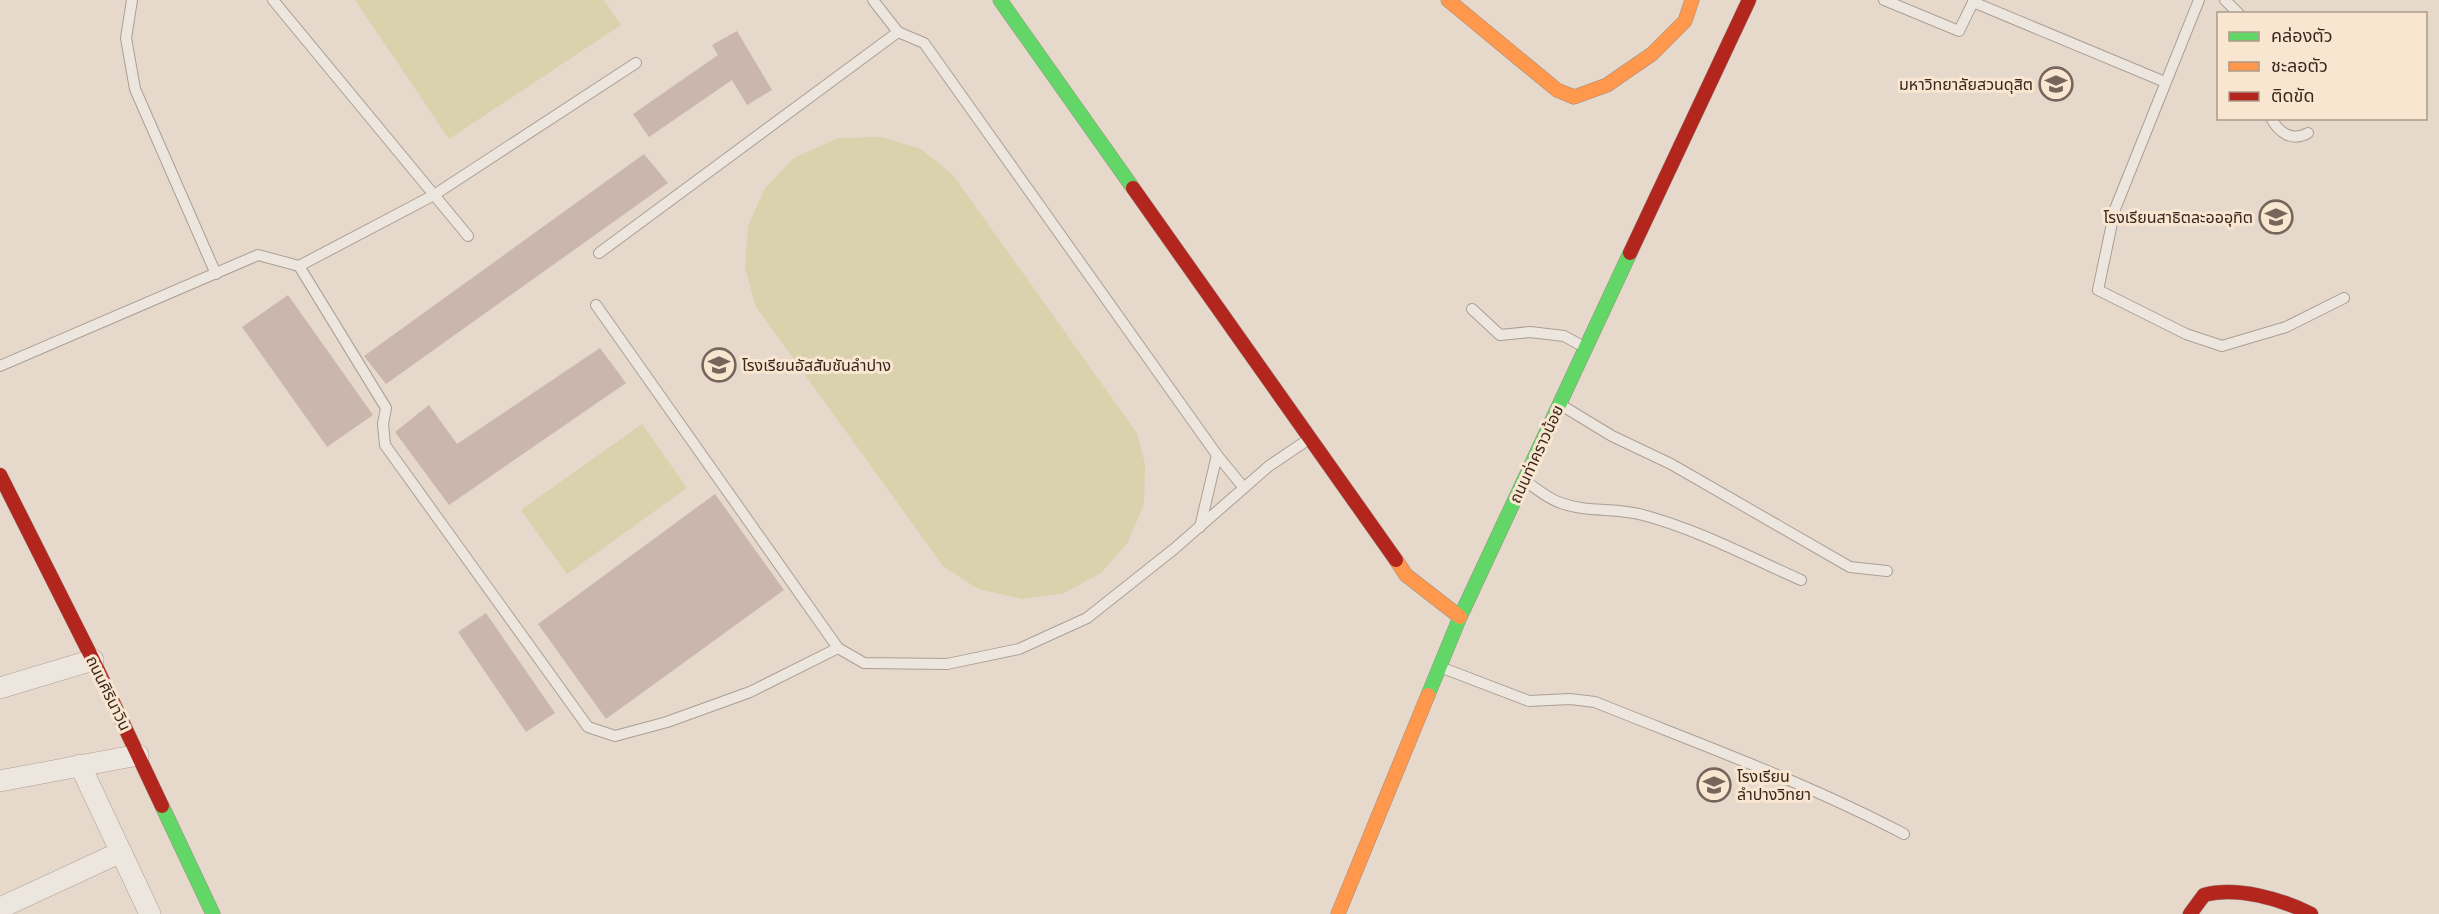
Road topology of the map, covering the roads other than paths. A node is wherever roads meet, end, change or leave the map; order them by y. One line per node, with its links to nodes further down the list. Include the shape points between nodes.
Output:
1 (132, 0): 22 (lane, via 126,38 135,89)
2 (273, 0): 18 (lane)
3 (873, 0): 13 (lane)
4 (1000, 0): 29 (street)
5 (1448, 0): 6 (street, via 1557,90 1574,97 1607,85 1652,54 1685,21)
6 (1692, 0)
7 (1749, 0): 26 (street, ถนนท่าคราวน้อย)
8 (1884, 0): 11 (lane, via 1959,31)
9 (2199, 0): 15 (lane)
10 (2225, 0): 12 (lane)
11 (1974, 1): 15 (lane)
12 (2238, 12)
13 (898, 32): 20 (lane); 30 (lane, via 924,43)
14 (636, 63): 18 (lane)
15 (2165, 82): 23 (lane, via 2115,209 2098,290 2186,334 2222,346 2286,327)
16 (2272, 120): 17 (lane, via 2290,137)
17 (2308, 133)
18 (434, 195): 19 (lane); 21 (lane)
19 (468, 236)
20 (599, 253)
21 (299, 266): 22 (lane, via 258,255); 38 (lane, via 386,408 382,423 385,445 588,727 615,736 667,722 750,692)
22 (216, 274): 27 (lane)
23 (2344, 298)
24 (596, 304): 38 (lane)
25 (1472, 309): 26 (lane, via 1500,335 1530,332 1564,336)
26 (1586, 348): 28 (street, ถนนท่าคราวน้อย)
27 (0, 366)
28 (1559, 404): 32 (street, ถนนท่าคราวน้อย); 35 (lane, via 1850,567)
29 (1309, 438): 33 (lane); 37 (street, via 1406,574)
30 (1217, 455): 33 (lane); 34 (lane)
31 (0, 475): 39 (street, ถนนศิรินาวิน)
32 (1524, 480): 36 (lane, via 1559,503 1641,514 1713,539); 37 (street, ถนนท่าคราวน้อย)
33 (1244, 489): 34 (lane)
34 (1200, 527): 38 (lane, via 1087,618 1019,649 946,664 864,663)
35 (1887, 571)
36 (1801, 580)
37 (1460, 617): 40 (street, ถนนท่าคราวน้อย)
38 (838, 648)
39 (93, 660): 41 (street); 42 (street, ถนนศิรินาวิน)
40 (1440, 667): 45 (lane, via 1529,701 1594,702 1793,781); 48 (street, ถนนท่าคราวน้อย)
41 (0, 688)
42 (138, 755): 43 (street); 50 (street, ถนนศิรินาวิน)
43 (80, 765): 44 (street); 46 (street)
44 (0, 781)
45 (1905, 834)
46 (121, 852): 47 (street); 49 (street)
47 (0, 908)
48 (1345, 911)
49 (150, 914)
50 (213, 914)
51 (2190, 914): 52 (street, via 2205,895 2221,892 2263,897)
52 (2311, 914)

